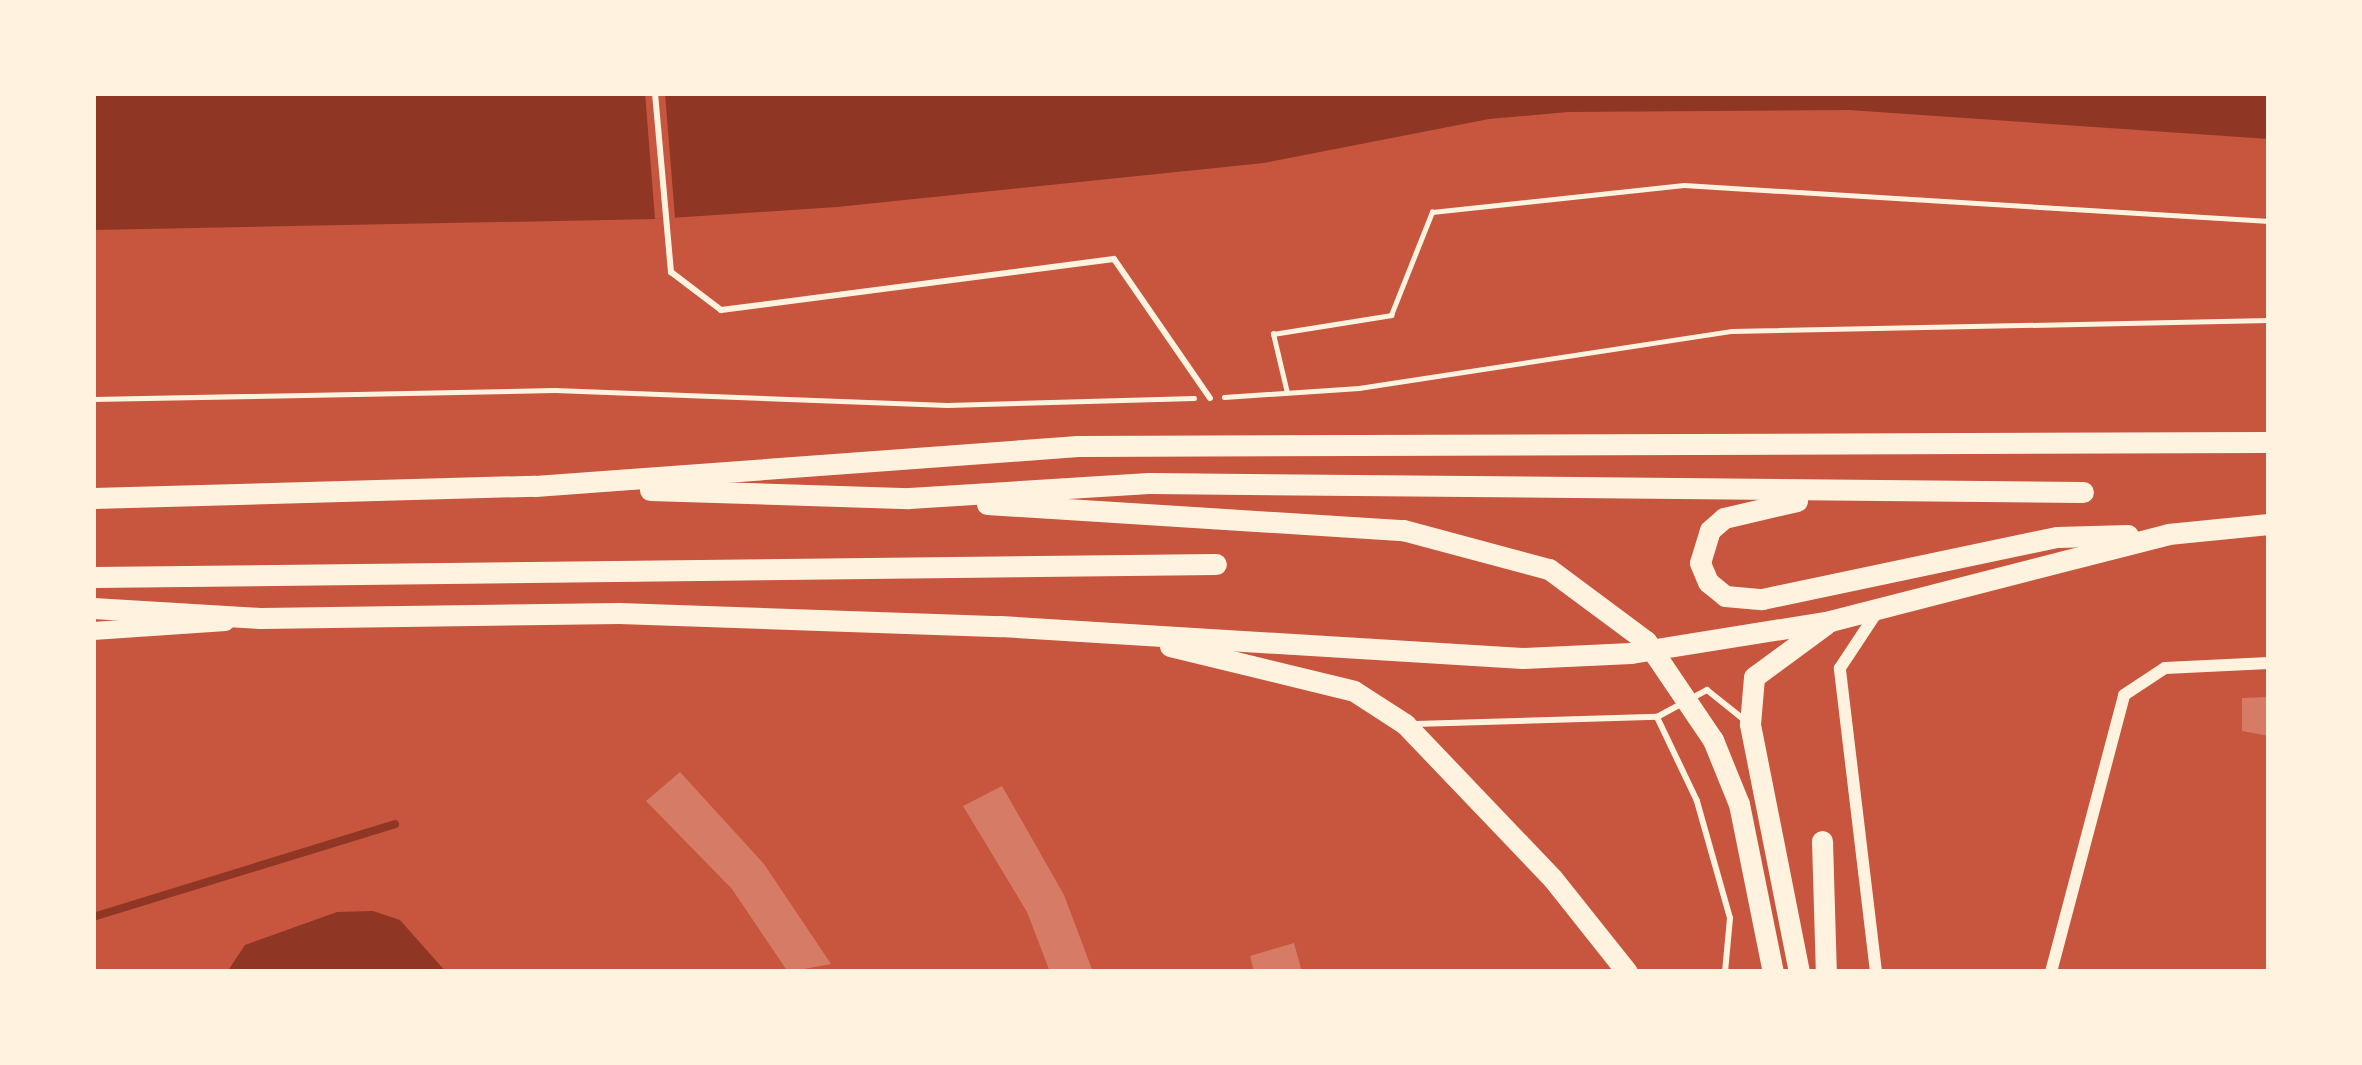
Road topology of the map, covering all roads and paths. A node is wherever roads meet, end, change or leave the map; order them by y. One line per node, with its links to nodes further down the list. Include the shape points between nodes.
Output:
1 (655, 93): 5 (lane, via 671,272 721,310 1114,259)
2 (2269, 221): 4 (path, via 1684,185 1432,212 1390,315 1273,334)
3 (2269, 320): 4 (path, via 1732,332)
4 (1287, 393): 5 (path)
5 (1210, 398): 6 (path, via 947,405 555,390)
6 (93, 399)
7 (2269, 442): 8 (highway, via 1078,446)
8 (535, 486): 11 (highway); 12 (highway)
9 (2083, 492): 10 (highway)
10 (1827, 495): 11 (highway, via 1149,483); 14 (highway, via 1724,518 1701,547 1708,582 1725,596 1762,599 2057,537)
11 (909, 497): 30 (highway, via 1402,530 1527,561 1601,601 1680,682 1712,740 1739,804)
12 (93, 498)
13 (2269, 524): 14 (highway)
14 (2168, 534): 18 (highway)
15 (1216, 564): 16 (highway)
16 (93, 577)
17 (93, 608): 19 (highway)
18 (1880, 608): 20 (highway); 33 (street, via 1840,668)
19 (260, 618): 21 (main road); 22 (highway, via 619,613)
20 (1830, 621): 22 (highway, via 1631,653 1522,658 1258,636); 26 (highway, via 1754,677)
21 (93, 631)
22 (1141, 638): 25 (highway, via 1354,691)
23 (2269, 664): 34 (street, via 2165,668 2124,695)
24 (1657, 717): 25 (lane); 26 (lane, via 1706,690); 29 (lane, via 1697,801 1730,918)
25 (1405, 724): 28 (highway, via 1553,879)
26 (1750, 724): 31 (highway)
27 (1822, 841): 32 (highway)
28 (1627, 972)
29 (1725, 972)
30 (1773, 972)
31 (1799, 972)
32 (1826, 972)
33 (1876, 972)
34 (2050, 972)

